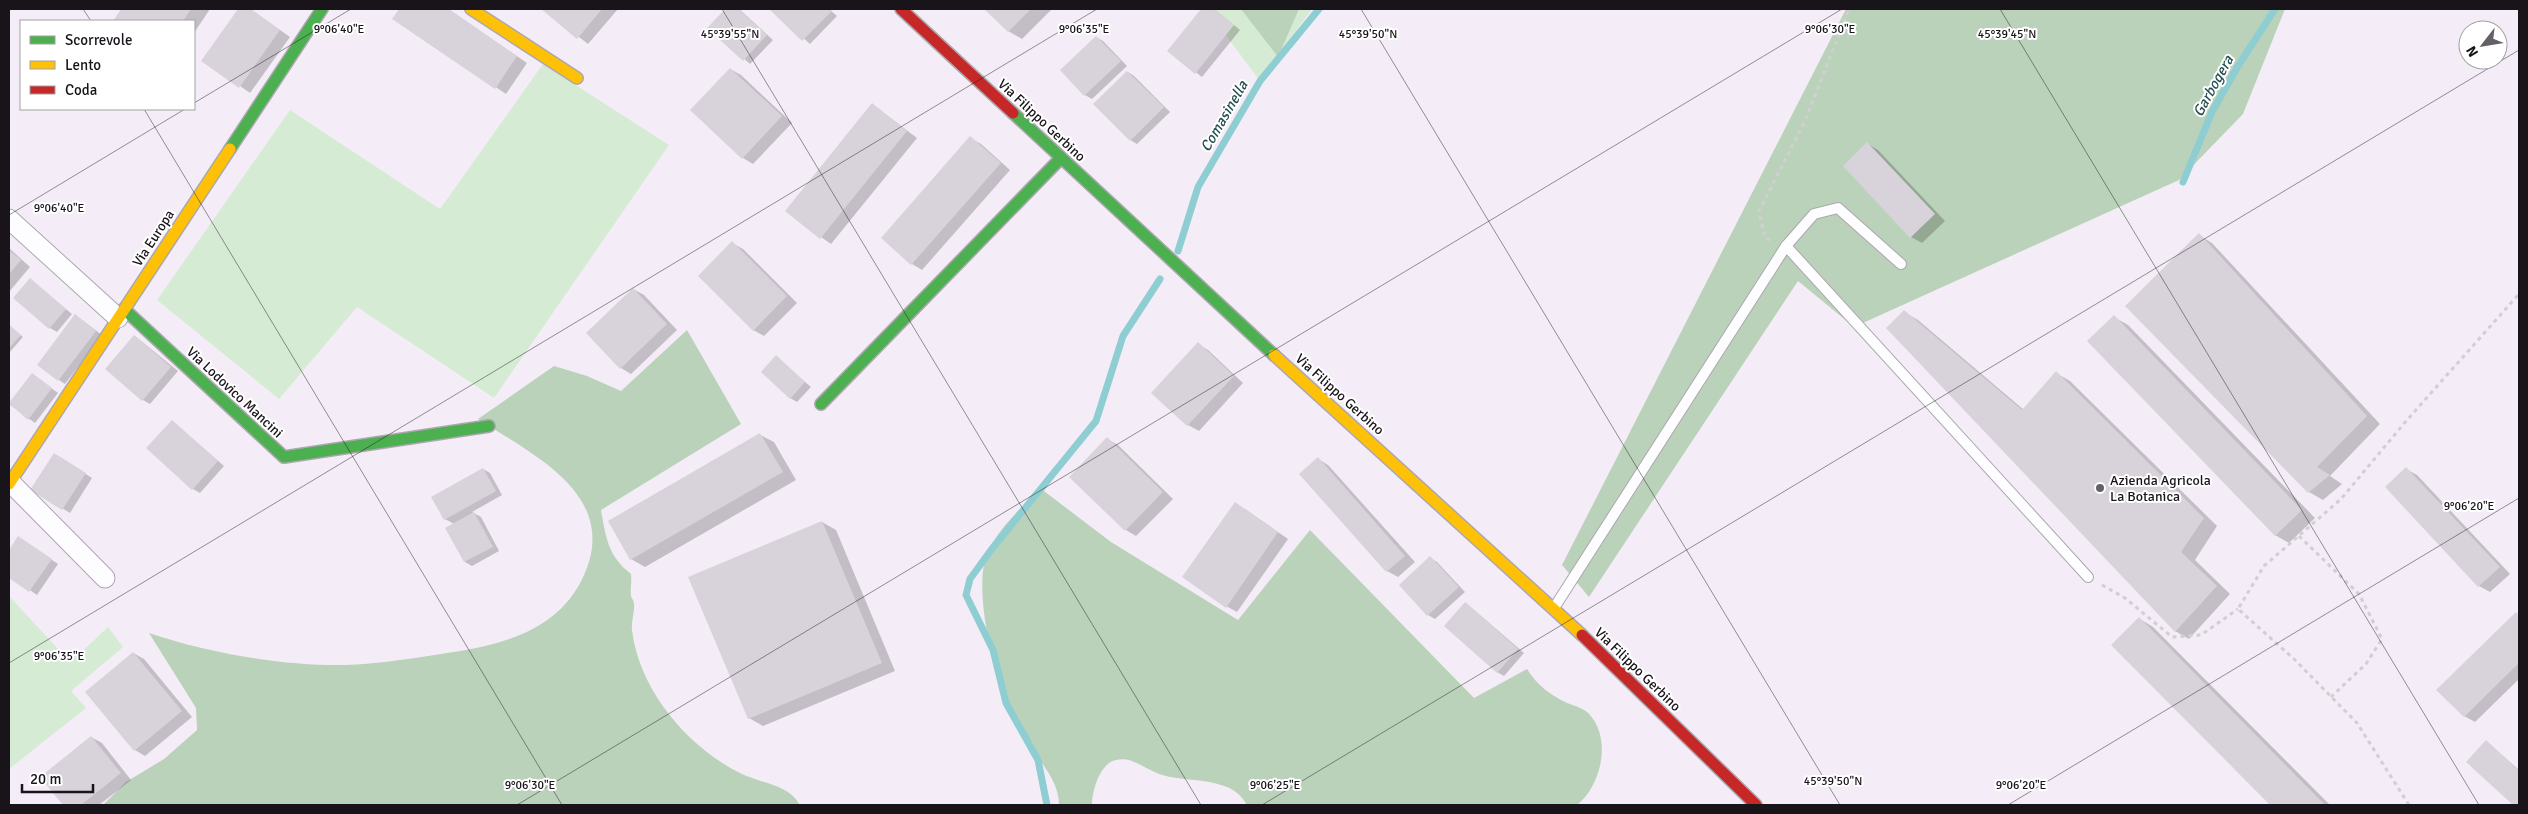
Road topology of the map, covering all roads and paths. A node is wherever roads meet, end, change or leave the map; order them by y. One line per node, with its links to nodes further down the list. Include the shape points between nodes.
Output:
1 (322, 9): 11 (street, Via Europa)
2 (471, 9): 5 (street)
3 (901, 9): 6 (street, Via Filippo Gerbino)
4 (1849, 9): 8 (path, via 1805,121 1759,211 1765,238)
5 (577, 78)
6 (1061, 158): 12 (street); 18 (street, Via Filippo Gerbino)
7 (9, 219): 11 (street)
8 (1786, 246): 9 (lane, via 1814,214 1838,208); 16 (lane); 18 (lane)
9 (1901, 264)
10 (2519, 294): 15 (path, via 2341,499)
11 (121, 314): 13 (street, Via Lodovico Mancini, via 284,457); 14 (street, Via Europa)
12 (821, 404)
13 (489, 426)
14 (9, 483): 17 (street)
15 (2299, 536): 19 (path, via 2264,566); 20 (path, via 2359,594 2382,639 2366,664)
16 (2088, 577): 19 (path, via 2125,598 2172,637 2200,636)
17 (105, 578)
18 (1554, 609): 21 (street, Via Filippo Gerbino)
19 (2238, 609): 20 (path)
20 (2331, 697): 22 (path, via 2357,723)
21 (1756, 805)
22 (2409, 805)

